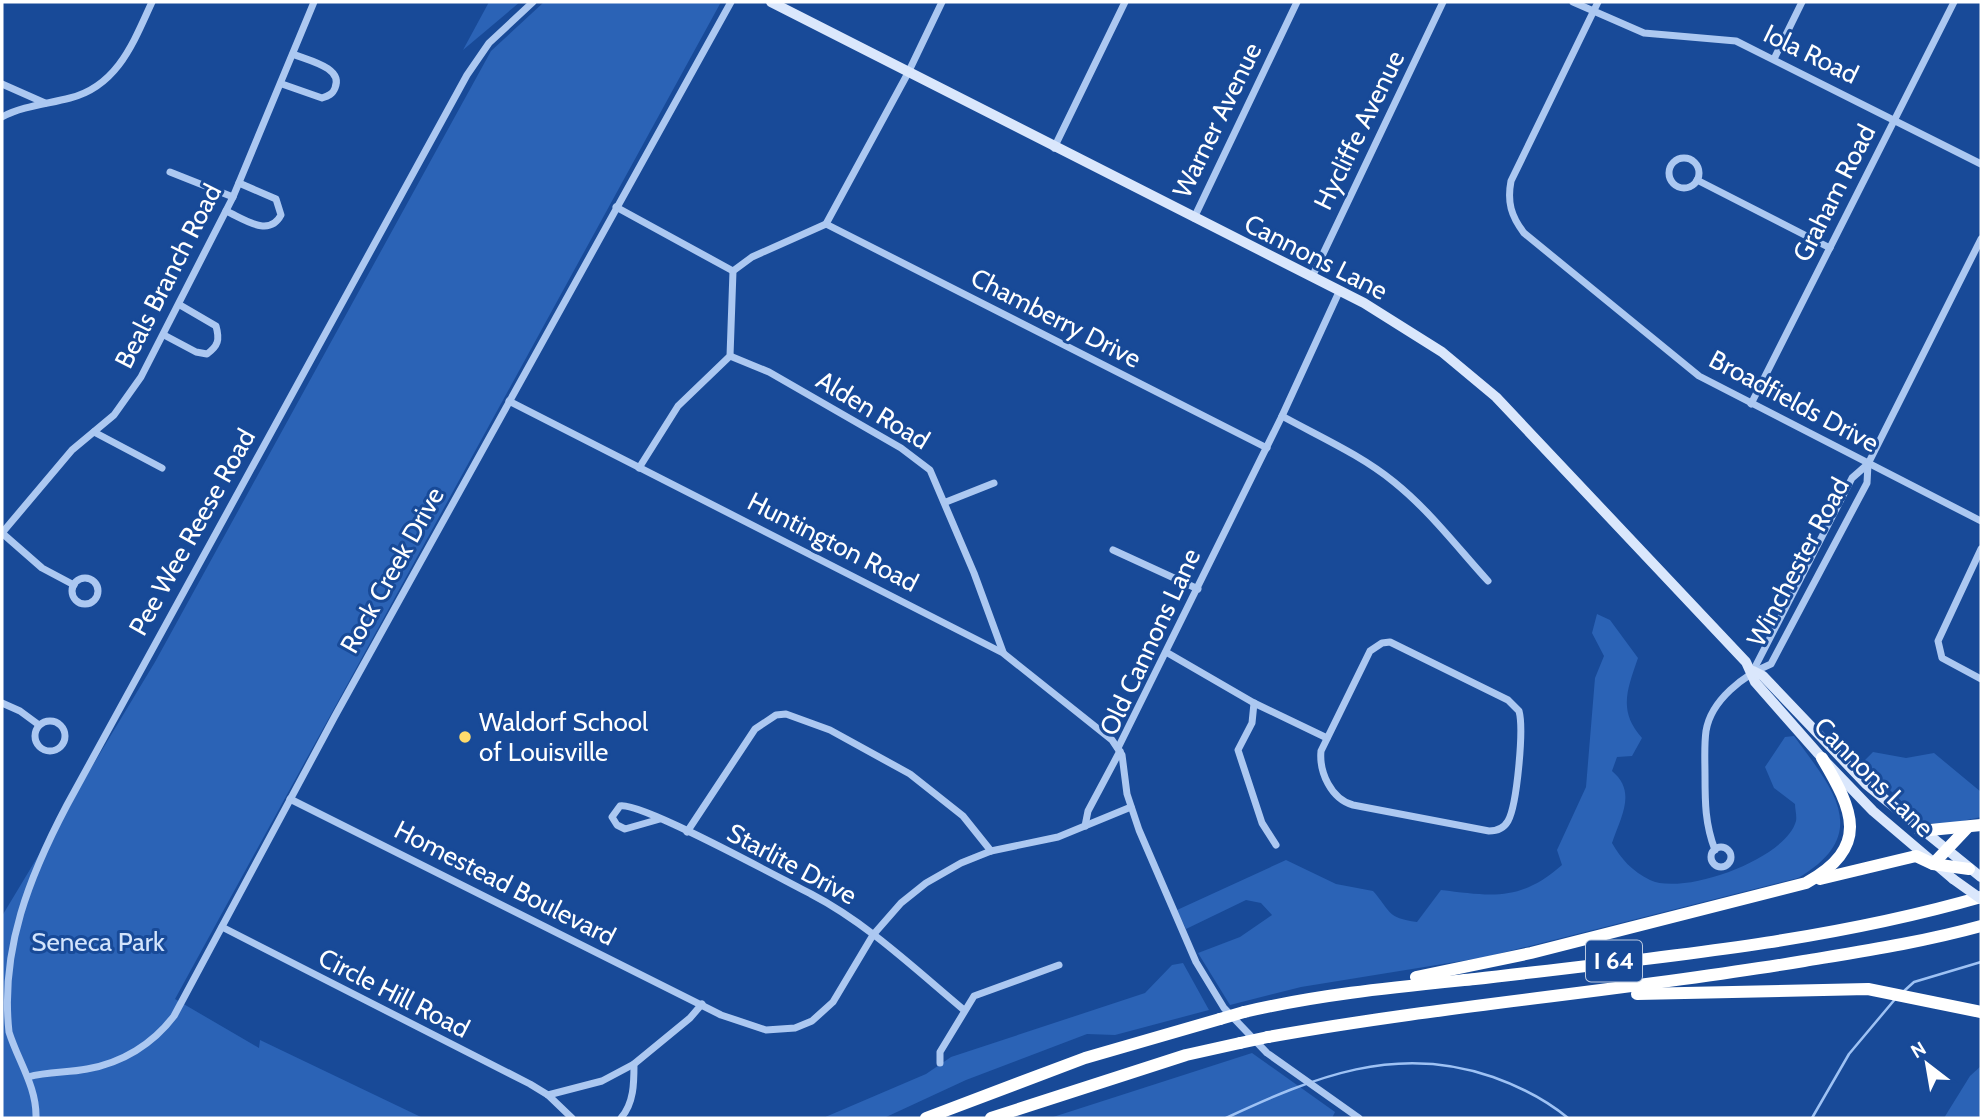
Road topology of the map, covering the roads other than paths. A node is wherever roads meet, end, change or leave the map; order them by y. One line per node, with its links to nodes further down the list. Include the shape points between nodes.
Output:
1 (152, 2): 20 (street, via 128,53 110,76 80,95)
2 (314, 2): 15 (street, Beals Branch Road)
3 (533, 2): 99 (street, Pee Wee Reese Road, via 489,43 467,75 30,875 11,922 2,979 9,1031)
4 (731, 2): 29 (street, Rock Creek Drive)
5 (771, 2): 17 (main road, Cannons Lane)
6 (942, 2): 17 (street)
7 (1125, 2): 23 (street)
8 (1297, 2): 31 (street, Warner Avenue)
9 (1443, 2): 36 (street, Hycliffe Avenue)
10 (1573, 2): 14 (street, Iola Road)
11 (1598, 2): 14 (street)
12 (1802, 2): 16 (street)
13 (1954, 2): 22 (street, Graham Road)
14 (1593, 11): 16 (street, Iola Road, via 1644,33 1726,39); 42 (street, Broadfields Drive, via 1511,181 1511,211 1524,233 1684,365)
15 (293, 54): 18 (street, Beals Branch Road); 18 (street, via 330,70 337,82 335,90 322,98)
16 (1774, 59): 22 (street, Iola Road)
17 (908, 73): 23 (main road, Cannons Lane); 32 (street)
18 (282, 83): 27 (street, Beals Branch Road)
19 (2, 84): 20 (street)
20 (45, 103): 21 (street)
21 (2, 117)
22 (1895, 120): 24 (street, Iola Road); 34 (street, Graham Road)
23 (1054, 148): 31 (main road, Cannons Lane)
24 (1981, 164)
25 (170, 172): 28 (street)
26 (1697, 180): 26 (street, via 1698,166 1690,159 1672,163 1669,172 1675,185 1685,188); 34 (street)
27 (239, 183): 28 (street, Beals Branch Road); 30 (street, via 276,199 281,215 273,226 264,228)
28 (233, 197): 30 (street, Beals Branch Road)
29 (616, 207): 35 (street); 41 (street, Rock Creek Drive)
30 (226, 211): 38 (street, Beals Branch Road)
31 (1194, 218): 36 (main road, Cannons Lane)
32 (826, 224): 35 (street, via 752,257); 45 (street, Chamberry Drive)
33 (1981, 239): 46 (street, Winchester Road)
34 (1830, 248): 42 (street, Graham Road)
35 (733, 271): 40 (street)
36 (1312, 277): 37 (main road, Cannons Lane)
37 (1339, 292): 43 (street, Old Cannons Lane); 64 (main road, Cannons Lane, via 1417,334 1496,397)
38 (180, 305): 39 (street, Beals Branch Road); 39 (street, via 216,326 216,347 207,354 196,352)
39 (164, 335): 44 (street, Beals Branch Road, via 127,400)
40 (730, 356): 48 (street, via 678,406); 50 (street, Alden Road, via 769,372 901,448 930,470)
41 (509, 401): 48 (street, Huntington Road); 72 (street, Rock Creek Drive)
42 (1751, 404): 46 (street, Broadfields Drive)
43 (1282, 416): 45 (street, Old Cannons Lane); 57 (street, via 1394,482)
44 (94, 432): 47 (street); 52 (street, Beals Branch Road, via 59,464)
45 (1267, 448): 59 (street, Old Cannons Lane)
46 (1868, 464): 51 (street, Broadfields Drive); 53 (street, Winchester Road, via 1852,478); 54 (street, Winchester Road, via 1867,483)
47 (162, 468)
48 (639, 468): 63 (street, Huntington Road)
49 (993, 483): 50 (street)
50 (946, 502): 63 (street, Alden Road)
51 (1981, 521)
52 (2, 533): 58 (street, via 42,568)
53 (1820, 542): 54 (street); 60 (street, Winchester Road)
54 (1833, 547): 61 (street, Winchester Road)
55 (1113, 550): 59 (street)
56 (1981, 550): 65 (street, via 1938,638 1942,658)
57 (1488, 581)
58 (74, 585)
59 (1198, 589): 62 (street, Old Cannons Lane)
60 (1791, 600): 61 (street); 64 (street, Winchester Road)
61 (1804, 605): 64 (street, Winchester Road, via 1771,664)
62 (1166, 652): 66 (street); 70 (street, Old Cannons Lane)
63 (1003, 653): 70 (street, Huntington Road)
64 (1753, 671): 71 (main road, Cannons Lane, via 1759,688); 80 (street, Winchester Road, via 1725,695 1706,731 1705,818)
65 (1981, 680)
66 (1254, 702): 69 (street); 79 (street, via 1252,723 1238,750 1262,823)
67 (2, 703): 68 (street)
68 (39, 725): 68 (street, via 37,744 51,751 60,747 65,733 61,725 47,721)
69 (1327, 738): 69 (street, via 1370,651 1382,643 1401,644 1516,706 1521,718 1509,819 1501,828 1489,831 1344,803 1321,766)
70 (1119, 750): 73 (street, Old Cannons Lane); 75 (street, via 1087,811)
71 (1824, 754): 77 (main road, Cannons Lane); 83 (main road, Cannons Lane, via 1873,811); 86 (highway, via 1847,800 1849,839 1828,869)
72 (290, 799): 89 (street, Rock Creek Drive); 94 (street, Homestead Boulevard)
73 (1131, 807): 75 (street); 101 (street, Old Cannons Lane, via 1196,962 1224,1009 1250,1039)
74 (660, 819): 74 (street, Starlite Drive, via 625,805 613,813 617,825 625,829); 78 (street, Starlite Drive)
75 (1085, 826): 82 (street)
76 (1975, 826): 77 (highway); 81 (highway)
77 (1920, 831): 81 (main road, Cannons Lane)
78 (687, 832): 82 (street, via 755,729 786,714 830,730 910,774 963,817); 90 (street, Starlite Drive, via 829,903)
79 (1276, 845)
80 (1714, 850)
81 (1947, 851): 83 (highway); 84 (main road, Cannons Lane)
82 (991, 852): 90 (street, via 926,883)
83 (1933, 864): 84 (highway); 86 (highway, via 1916,856); 87 (main road, Cannons Lane, bridge)
84 (1969, 869): 85 (main road, Cannons Lane)
85 (1981, 877)
86 (1806, 883): 92 (highway, via 1531,953)
87 (1981, 898): 92 (highway, I 64, via 1910,917 1733,946)
88 (1981, 926): 93 (highway, I 64, via 1874,949)
89 (222, 927): 99 (street, Rock Creek Drive, via 174,1016 153,1040 107,1065); 100 (street, Circle Hill Road)
90 (873, 935): 94 (street, via 833,1002 804,1025 766,1030); 95 (street, Starlite Drive)
91 (1059, 965): 95 (street, via 990,988 974,996)
92 (1353, 991): 105 (highway, I 64, bridge, via 1244,1012 1085,1058)
93 (1560, 998): 96 (highway, via 1868,989); 106 (highway, I 64, bridge, via 1367,1019 1268,1037 1186,1055)
94 (702, 1004): 98 (street)
95 (964, 1010): 97 (street, via 940,1052)
96 (1981, 1012)
97 (940, 1063)
98 (634, 1064): 100 (street, via 602,1081); 104 (street, via 634,1087)
99 (27, 1077): 102 (street, Pee Wee Reese Road)
100 (548, 1096): 103 (street, Circle Hill Road)
101 (1345, 1109): 107 (street); 108 (street, Old Cannons Lane)
102 (36, 1118)
103 (572, 1118)
104 (621, 1118)
105 (926, 1118)
106 (991, 1118)
107 (1341, 1118)
108 (1359, 1118)

